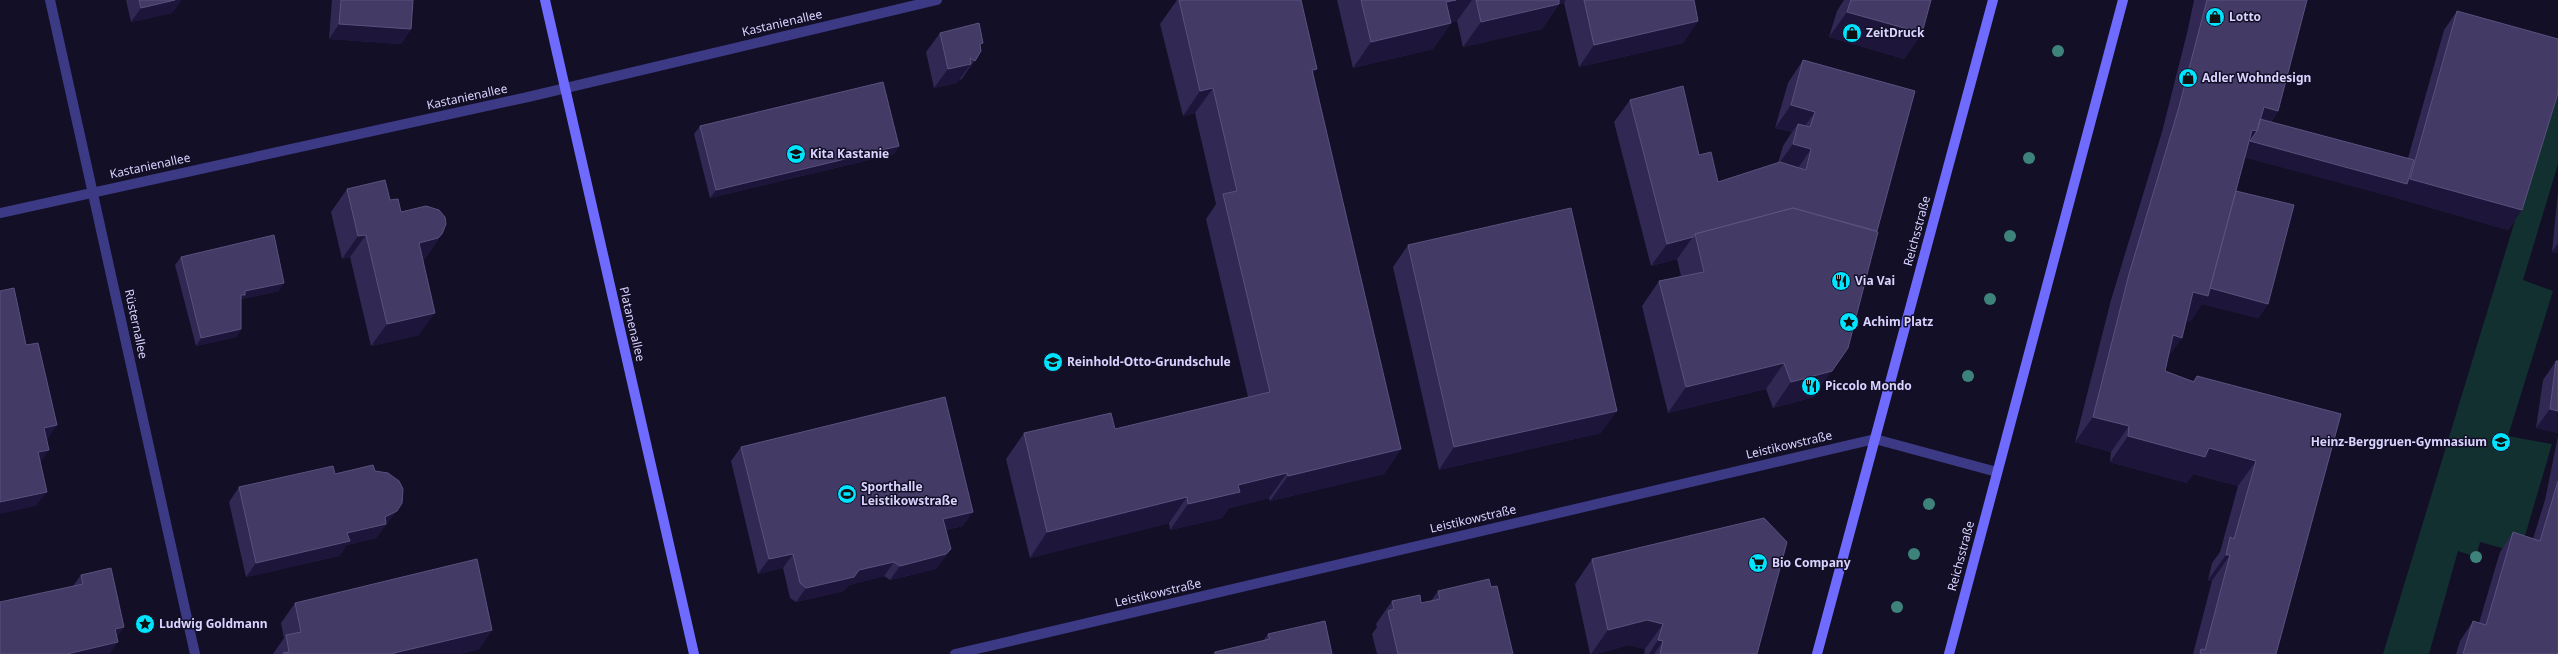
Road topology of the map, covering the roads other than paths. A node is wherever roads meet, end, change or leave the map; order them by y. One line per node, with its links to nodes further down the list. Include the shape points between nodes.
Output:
1 (50, 0): 7 (street, Rüsternallee)
2 (545, 0): 6 (main road, Platanenallee)
3 (937, 0): 6 (street, Kastanienallee)
4 (1993, 0): 9 (main road, Reichsstraße)
5 (2123, 0): 10 (main road, Reichsstraße)
6 (566, 88): 7 (street, Kastanienallee); 12 (main road, Platanenallee)
7 (94, 192): 8 (street, Kastanienallee); 11 (street, Rüsternallee)
8 (0, 213)
9 (1875, 439): 10 (street, Leistikowstraße); 13 (street, Leistikowstraße); 14 (main road, Reichsstraße)
10 (1997, 472): 15 (main road, Reichsstraße)
11 (195, 654)
12 (694, 654)
13 (955, 654)
14 (1816, 654)
15 (1949, 654)

